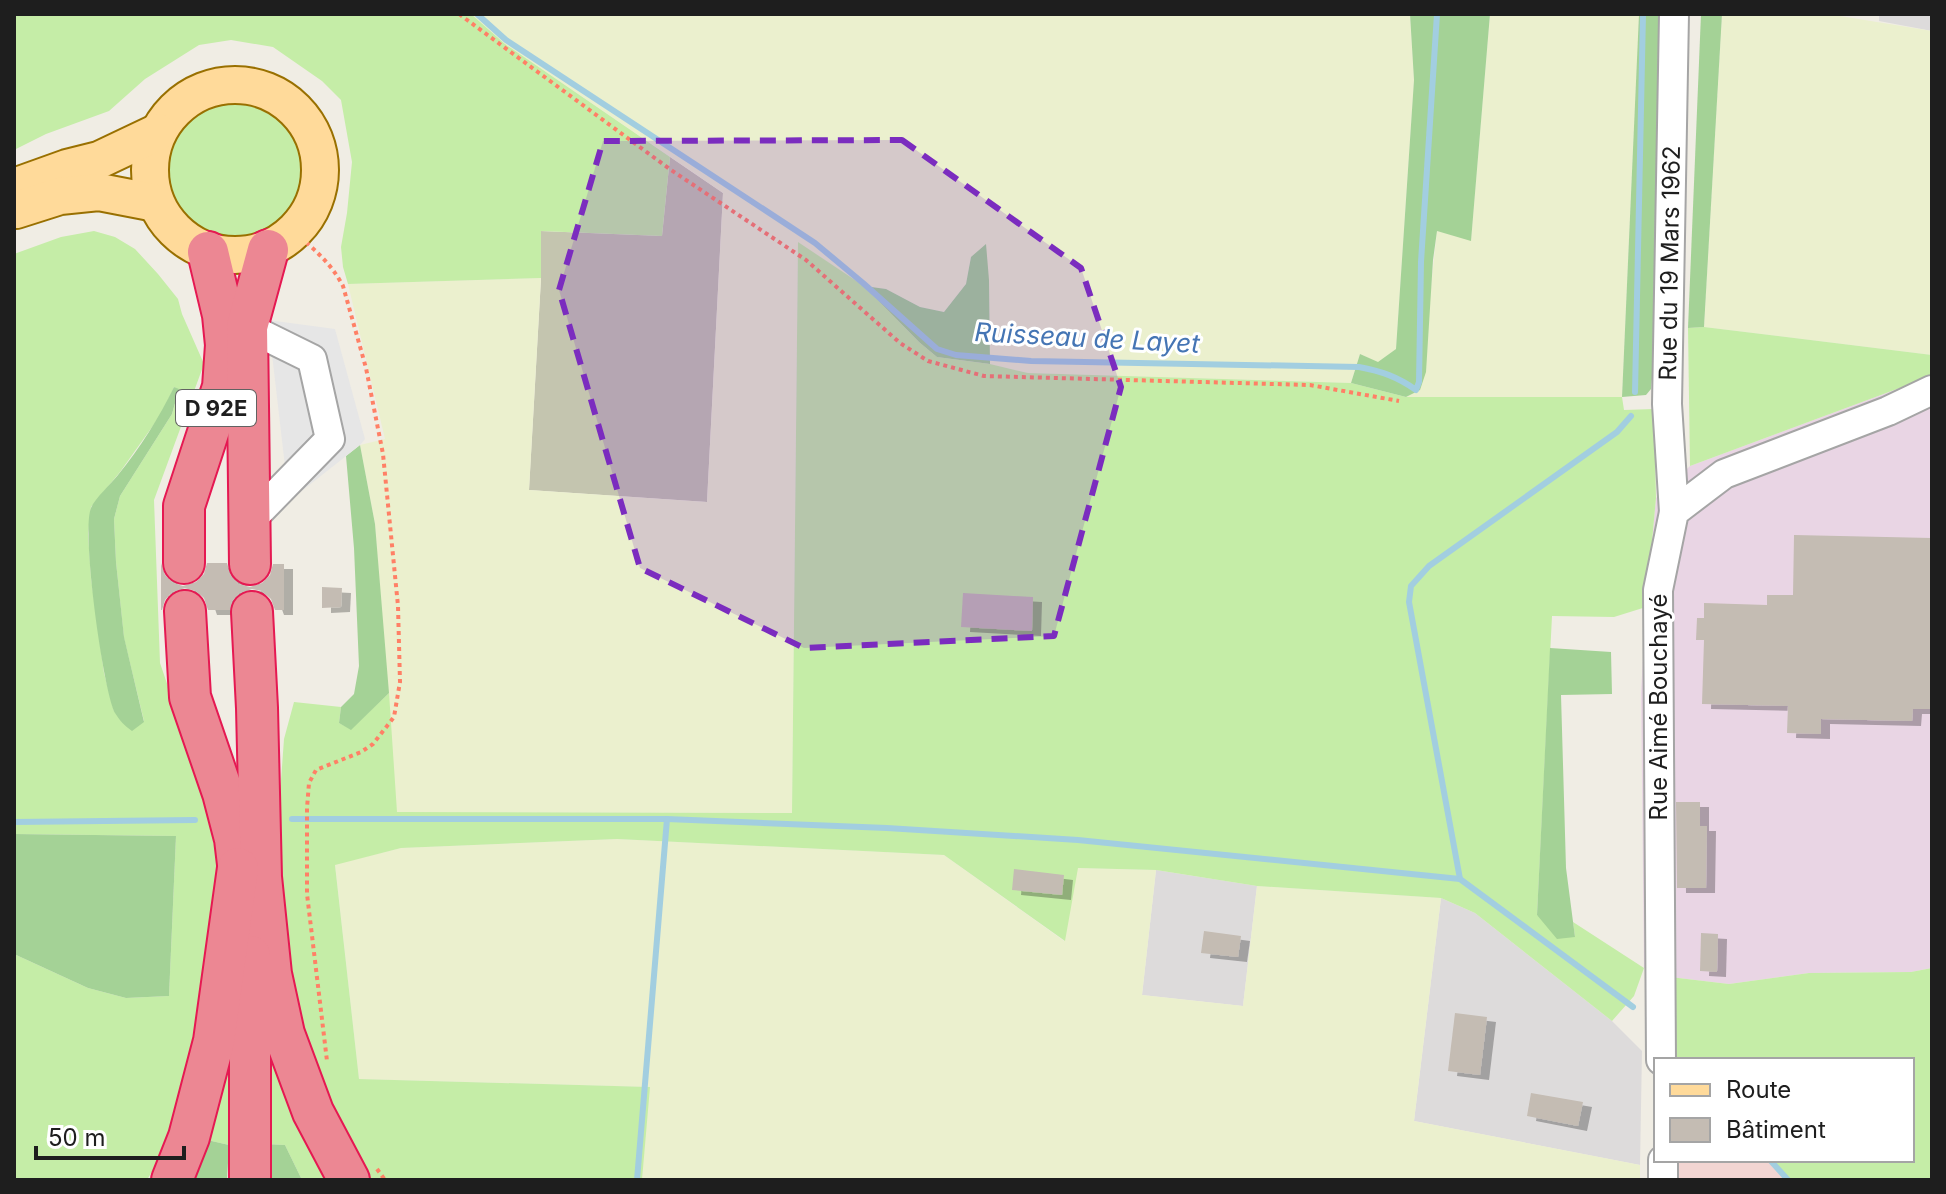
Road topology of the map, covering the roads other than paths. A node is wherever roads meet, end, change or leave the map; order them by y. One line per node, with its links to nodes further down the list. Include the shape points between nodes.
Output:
1 (1674, 14): 10 (street, Rue du 19 Mars 1962, via 1667,404)
2 (158, 132): 3 (main road, via 99,160); 4 (main road, via 151,150 150,183); 6 (main road, via 183,102 214,87 237,84 285,100 303,117 320,155 319,192 306,218)
3 (14, 187)
4 (156, 203): 5 (main road, via 99,192 60,196); 7 (main road, via 175,231)
5 (14, 210)
6 (281, 241): 7 (main road, via 237,256); 8 (highway, D 92E)
7 (208, 252): 12 (highway, D 92E, via 223,315 223,387 184,506)
8 (247, 327): 11 (highway, D 92E); 11 (street, via 312,359 330,439)
9 (1932, 390): 10 (street, via 1724,474)
10 (1674, 512): 17 (street, Rue Aimé Bouchayé, via 1658,590)
11 (248, 523): 13 (highway, D 92E)
12 (184, 563)
13 (250, 564)
14 (185, 611): 16 (highway, via 190,697)
15 (252, 612): 16 (highway, via 257,708)
16 (249, 873): 18 (highway, via 284,1034 313,1112); 19 (highway, via 214,1041); 20 (highway)
17 (1661, 1053)
18 (360, 1170)
19 (172, 1180)
20 (250, 1180)

